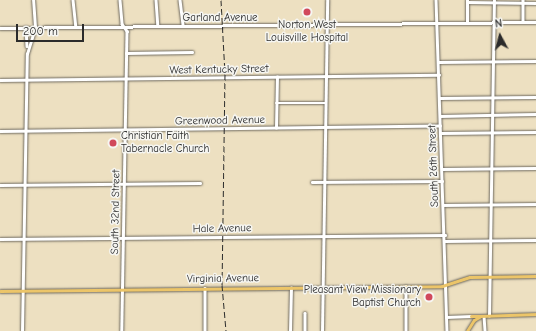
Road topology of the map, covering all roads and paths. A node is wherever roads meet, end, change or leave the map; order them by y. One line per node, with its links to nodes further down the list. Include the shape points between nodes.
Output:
1 (33, 0): 22 (street)
2 (73, 0): 23 (street)
3 (120, 0): 24 (street, South 32nd Street)
4 (156, 0): 19 (street)
5 (180, 0): 20 (street)
6 (327, 0): 18 (street)
7 (436, 0): 15 (street, South 26th Street)
8 (467, 1): 9 (street); 16 (street)
9 (480, 1): 10 (street)
10 (494, 1): 11 (street); 17 (street)
11 (523, 1): 12 (street); 13 (street)
12 (536, 3)
13 (523, 22): 14 (street, Garland Avenue); 17 (street, Garland Avenue)
14 (536, 22)
15 (437, 23): 16 (street, Garland Avenue); 18 (street, Garland Avenue); 31 (street, South 26th Street)
16 (467, 23): 17 (street, Garland Avenue)
17 (494, 23): 29 (street)
18 (327, 24): 20 (street, Garland Avenue); 33 (street)
19 (158, 26): 20 (street, Garland Avenue); 24 (street, Garland Avenue)
20 (183, 26)
21 (26, 27): 22 (street, Garland Avenue); 25 (street, Garland Avenue); 26 (street)
22 (35, 27): 23 (street, Garland Avenue); 26 (street)
23 (76, 27): 24 (street, Garland Avenue)
24 (123, 27): 27 (street, South 32nd Street, via 127,31)
25 (0, 28)
26 (27, 46): 37 (street)
27 (126, 52): 28 (street); 35 (street, South 32nd Street)
28 (192, 52)
29 (493, 61): 30 (street); 31 (street); 38 (street)
30 (536, 61)
31 (438, 62): 32 (street, South 26th Street)
32 (439, 75): 33 (street, West Kentucky Street); 40 (street, South 26th Street)
33 (326, 76): 34 (street, West Kentucky Street); 42 (street)
34 (277, 77): 35 (street, West Kentucky Street); 41 (street)
35 (126, 78): 37 (street, West Kentucky Street); 49 (street, South 32nd Street)
36 (0, 80): 37 (street, West Kentucky Street)
37 (26, 80): 51 (street)
38 (492, 97): 39 (street); 40 (street); 44 (street)
39 (536, 97)
40 (440, 98): 45 (street, South 26th Street)
41 (276, 103): 42 (street); 47 (street)
42 (326, 103): 48 (street)
43 (536, 114): 44 (street)
44 (492, 115): 45 (street); 54 (street)
45 (440, 116): 46 (street, South 26th Street)
46 (440, 126): 48 (street, Greenwood Avenue); 53 (street, South 26th Street)
47 (276, 128): 48 (street, Greenwood Avenue); 49 (street, Greenwood Avenue)
48 (325, 128): 60 (street)
49 (126, 130): 51 (street, Greenwood Avenue); 62 (street, South 32nd Street)
50 (0, 131): 51 (street, Greenwood Avenue)
51 (25, 131): 64 (street)
52 (536, 132): 54 (street)
53 (441, 133): 54 (street); 56 (street, South 26th Street)
54 (492, 133): 57 (street)
55 (536, 168): 57 (street)
56 (442, 169): 57 (street); 58 (street, South 26th Street)
57 (491, 169): 67 (street)
58 (442, 181): 60 (street); 66 (street, South 26th Street)
59 (312, 182): 60 (street)
60 (324, 182): 69 (street)
61 (200, 183): 62 (street)
62 (125, 184): 64 (street); 70 (street, South 32nd Street)
63 (0, 185): 64 (street)
64 (25, 185): 71 (street)
65 (536, 204): 67 (street)
66 (443, 205): 67 (street); 68 (street, South 26th Street)
67 (491, 205): 75 (street)
68 (444, 235): 69 (street, Hale Avenue); 74 (street, South 26th Street)
69 (324, 236): 70 (street, Hale Avenue); 80 (street)
70 (124, 238): 71 (street, Hale Avenue); 83 (street, South 32nd Street)
71 (24, 239): 72 (street, Hale Avenue); 84 (street)
72 (0, 240)
73 (536, 240): 75 (street)
74 (445, 241): 75 (street); 78 (street, South 26th Street)
75 (490, 241): 77 (street)
76 (536, 276): 77 (main road, Virginia Avenue)
77 (490, 277): 78 (main road, Virginia Avenue, via 470,277); 90 (street)
78 (446, 285): 79 (main road, Virginia Avenue); 91 (street, South 26th Street)
79 (406, 286): 80 (main road, Virginia Avenue); 98 (street)
80 (323, 287): 82 (main road, Virginia Avenue); 97 (street)
81 (205, 288): 82 (main road, Virginia Avenue); 83 (main road, Virginia Avenue); 94 (street)
82 (291, 288): 95 (street)
83 (123, 289): 84 (main road, Virginia Avenue); 93 (street, South 32nd Street)
84 (23, 290): 85 (main road, Virginia Avenue); 92 (street)
85 (0, 291)
86 (305, 313): 96 (street)
87 (536, 314): 90 (main road)
88 (471, 316): 89 (main road); 91 (street)
89 (484, 316): 90 (main road); 100 (main road, via 475,319); 101 (street)
90 (489, 316)
91 (446, 317): 99 (street, South 26th Street)
92 (22, 331)
93 (122, 331)
94 (205, 331)
95 (290, 331)
96 (305, 331)
97 (322, 331)
98 (406, 331)
99 (446, 331)
100 (467, 331)
101 (485, 331)

